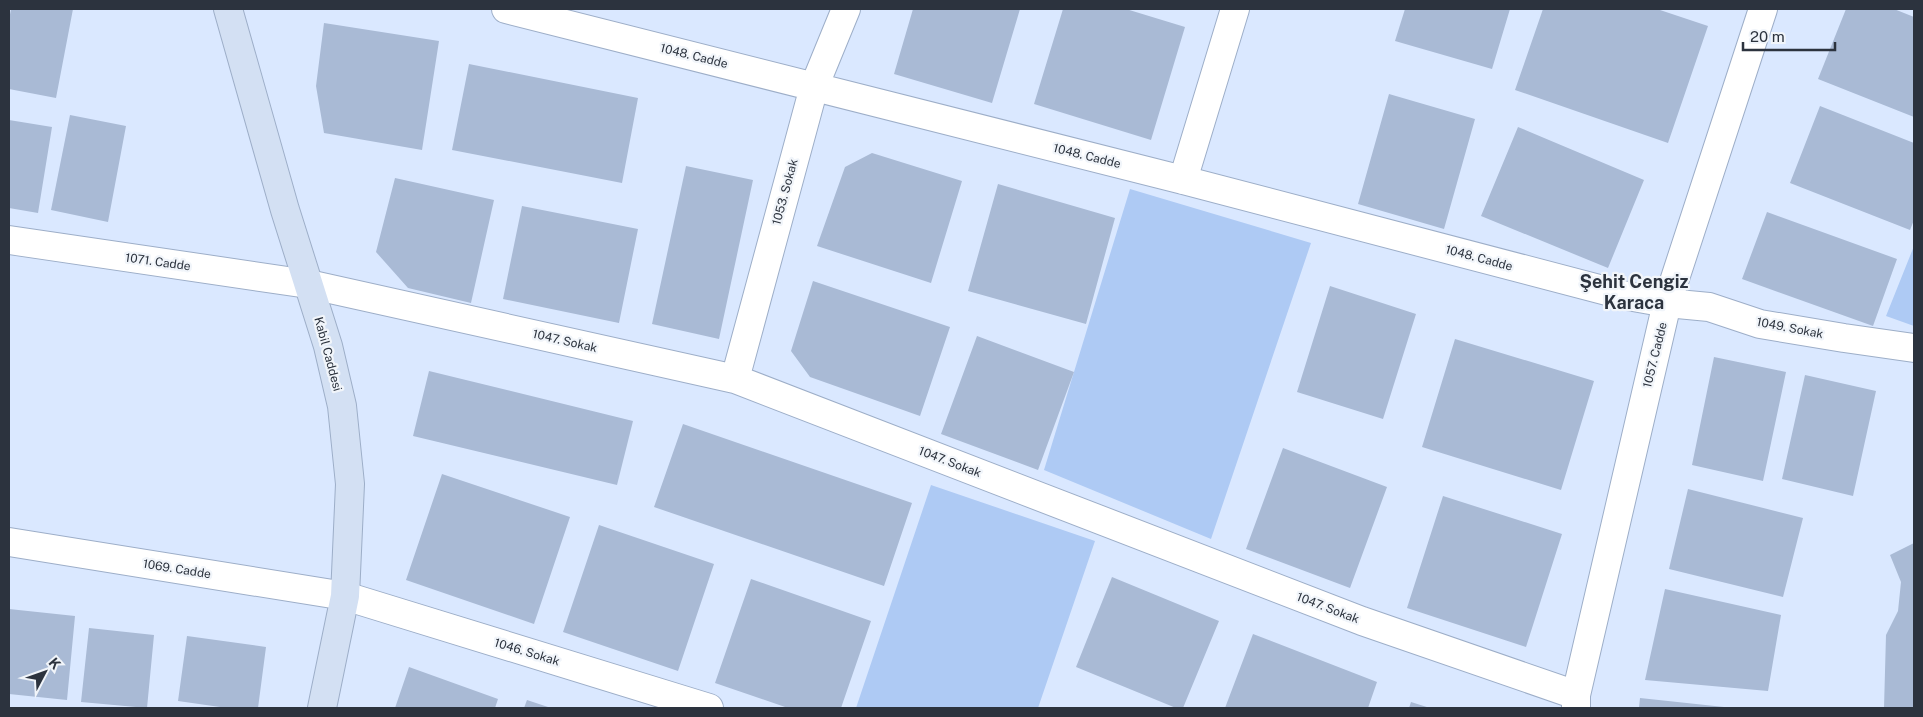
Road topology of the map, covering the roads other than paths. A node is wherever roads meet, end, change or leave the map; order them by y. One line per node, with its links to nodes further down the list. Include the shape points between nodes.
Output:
1 (228, 9): 9 (main road, Kabil Caddesi)
2 (506, 9): 6 (street, 1048. Cadde)
3 (846, 9): 6 (street, 1053. Sokak)
4 (1234, 9): 7 (street)
5 (1763, 9): 10 (street, 1057. Cadde)
6 (814, 87): 7 (street, 1048. Cadde); 12 (street, 1053. Sokak)
7 (1183, 180): 10 (street, 1048. Cadde, via 1622,295)
8 (9, 240): 9 (street, 1071. Cadde)
9 (308, 284): 12 (street, 1047. Sokak); 14 (main road, Kabil Caddesi, via 328,346 342,406 350,484)
10 (1667, 302): 11 (street, 1049. Sokak, via 1710,307 1760,324); 15 (street, 1057. Cadde)
11 (1914, 348)
12 (735, 379): 15 (street, 1047. Sokak)
13 (9, 542): 14 (street, 1069. Cadde)
14 (345, 596): 16 (main road, Kabil Caddesi); 17 (street, 1046. Sokak)
15 (1576, 701)
16 (322, 708)
17 (709, 708)

